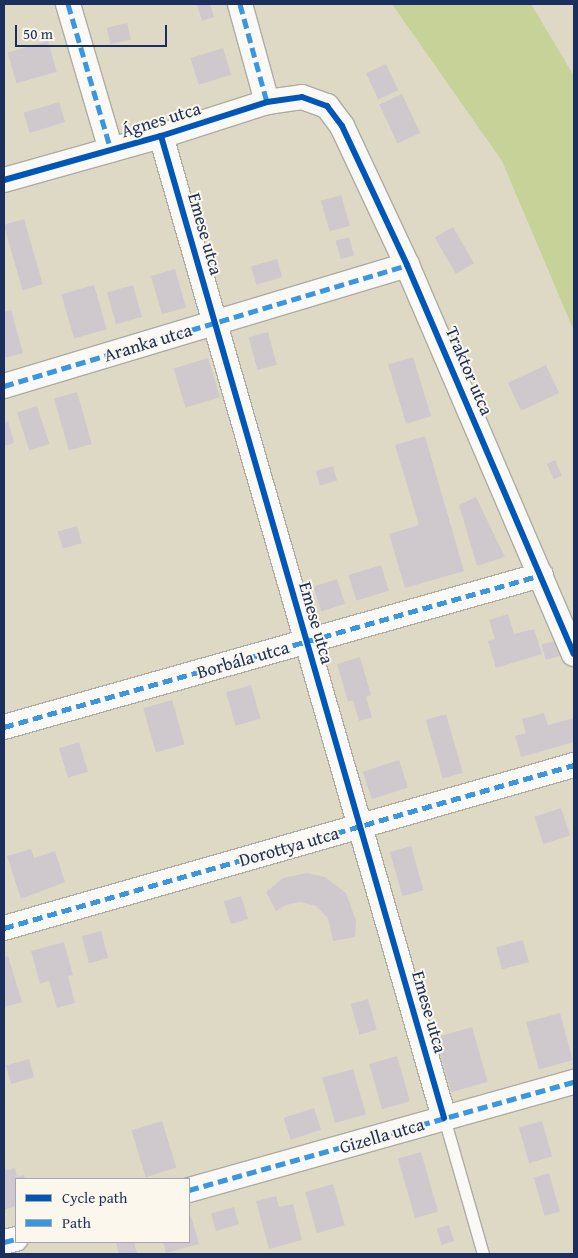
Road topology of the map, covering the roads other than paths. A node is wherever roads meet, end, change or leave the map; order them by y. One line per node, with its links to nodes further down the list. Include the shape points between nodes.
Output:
1 (68, 4): 6 (street)
2 (240, 4): 3 (street)
3 (267, 102): 4 (street, Ágnes utca, via 302,97); 5 (street, Ágnes utca)
4 (327, 106): 8 (street, Traktor utca, via 342,126)
5 (161, 136): 6 (street, Ágnes utca); 9 (street, Emese utca)
6 (111, 150): 7 (street, Ágnes utca)
7 (4, 180)
8 (407, 265): 9 (street, Aranka utca); 11 (street, Traktor utca)
9 (216, 323): 10 (street, Aranka utca); 12 (street, Emese utca)
10 (4, 386)
11 (541, 575): 12 (street, Borbála utca); 13 (street, Traktor utca)
12 (306, 642): 14 (street, Borbála utca); 16 (street, Emese utca)
13 (574, 654)
14 (4, 727)
15 (574, 765): 16 (street, Dorottya utca)
16 (360, 827): 17 (street, Dorottya utca); 19 (street, Emese utca)
17 (4, 928)
18 (574, 1082): 19 (street, Gizella utca)
19 (444, 1118): 20 (street, Gizella utca); 21 (lane)
20 (190, 1190)
21 (483, 1254)

